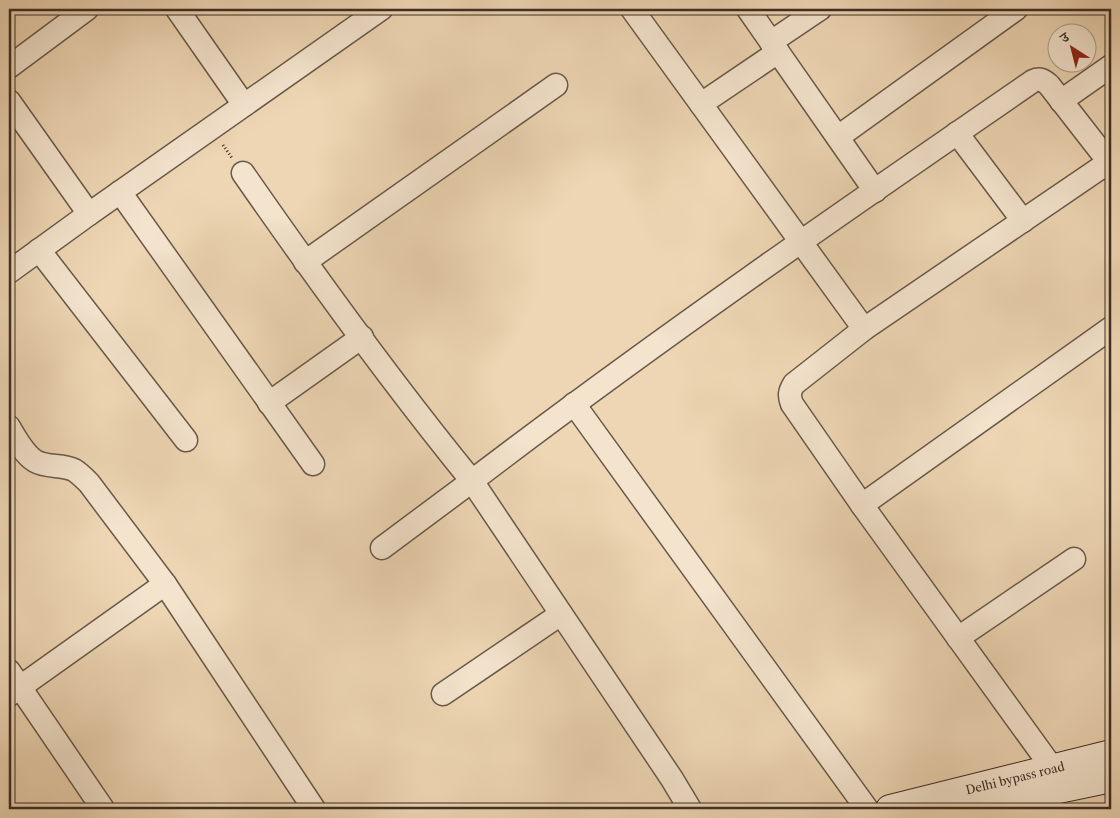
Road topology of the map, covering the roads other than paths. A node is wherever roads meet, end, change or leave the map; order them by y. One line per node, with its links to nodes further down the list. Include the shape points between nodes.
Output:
1 (88, 9): 10 (street)
2 (178, 9): 15 (street)
3 (382, 9): 15 (street)
4 (632, 9): 14 (street)
5 (748, 9): 8 (street)
6 (820, 9): 8 (street)
7 (1016, 9): 17 (street)
8 (774, 47): 14 (street); 17 (street)
9 (1111, 66): 13 (street)
10 (9, 67)
11 (556, 85): 26 (street)
12 (9, 100): 22 (street)
13 (1061, 101): 16 (street, via 1049,85 1038,79); 18 (street)
14 (701, 104): 24 (street)
15 (244, 105): 21 (street)
16 (957, 133): 20 (street); 23 (street)
17 (838, 137): 20 (street)
18 (1110, 165): 23 (street)
19 (243, 173): 26 (street)
20 (875, 191): 24 (street)
21 (120, 192): 22 (street); 31 (street)
22 (89, 214): 25 (street)
23 (1023, 221): 29 (street)
24 (801, 240): 29 (street); 32 (street)
25 (39, 250): 27 (street); 34 (street)
26 (304, 262): 30 (street)
27 (9, 272)
28 (1111, 328): 37 (street)
29 (864, 329): 37 (street, via 794,384 789,396)
30 (362, 337): 31 (street); 36 (street)
31 (269, 403): 35 (street)
32 (574, 404): 36 (street); 51 (street)
33 (9, 428): 40 (street, via 36,462 73,469 89,483)
34 (186, 440)
35 (313, 464)
36 (472, 481): 38 (street); 41 (street)
37 (862, 505): 42 (street)
38 (382, 548)
39 (1074, 559): 42 (street)
40 (165, 584): 43 (street); 49 (street)
41 (561, 614): 44 (street); 50 (street)
42 (958, 638): 46 (street)
43 (13, 684): 48 (street)
44 (443, 694)
45 (1111, 754): 46 (main road, Delhi bypass road)
46 (1053, 769): 52 (main road, Delhi bypass road)
47 (1111, 778): 53 (main road, Delhi bypass road)
48 (103, 809)
49 (314, 809)
50 (690, 809)
51 (867, 809)
52 (890, 809)
53 (973, 809)

